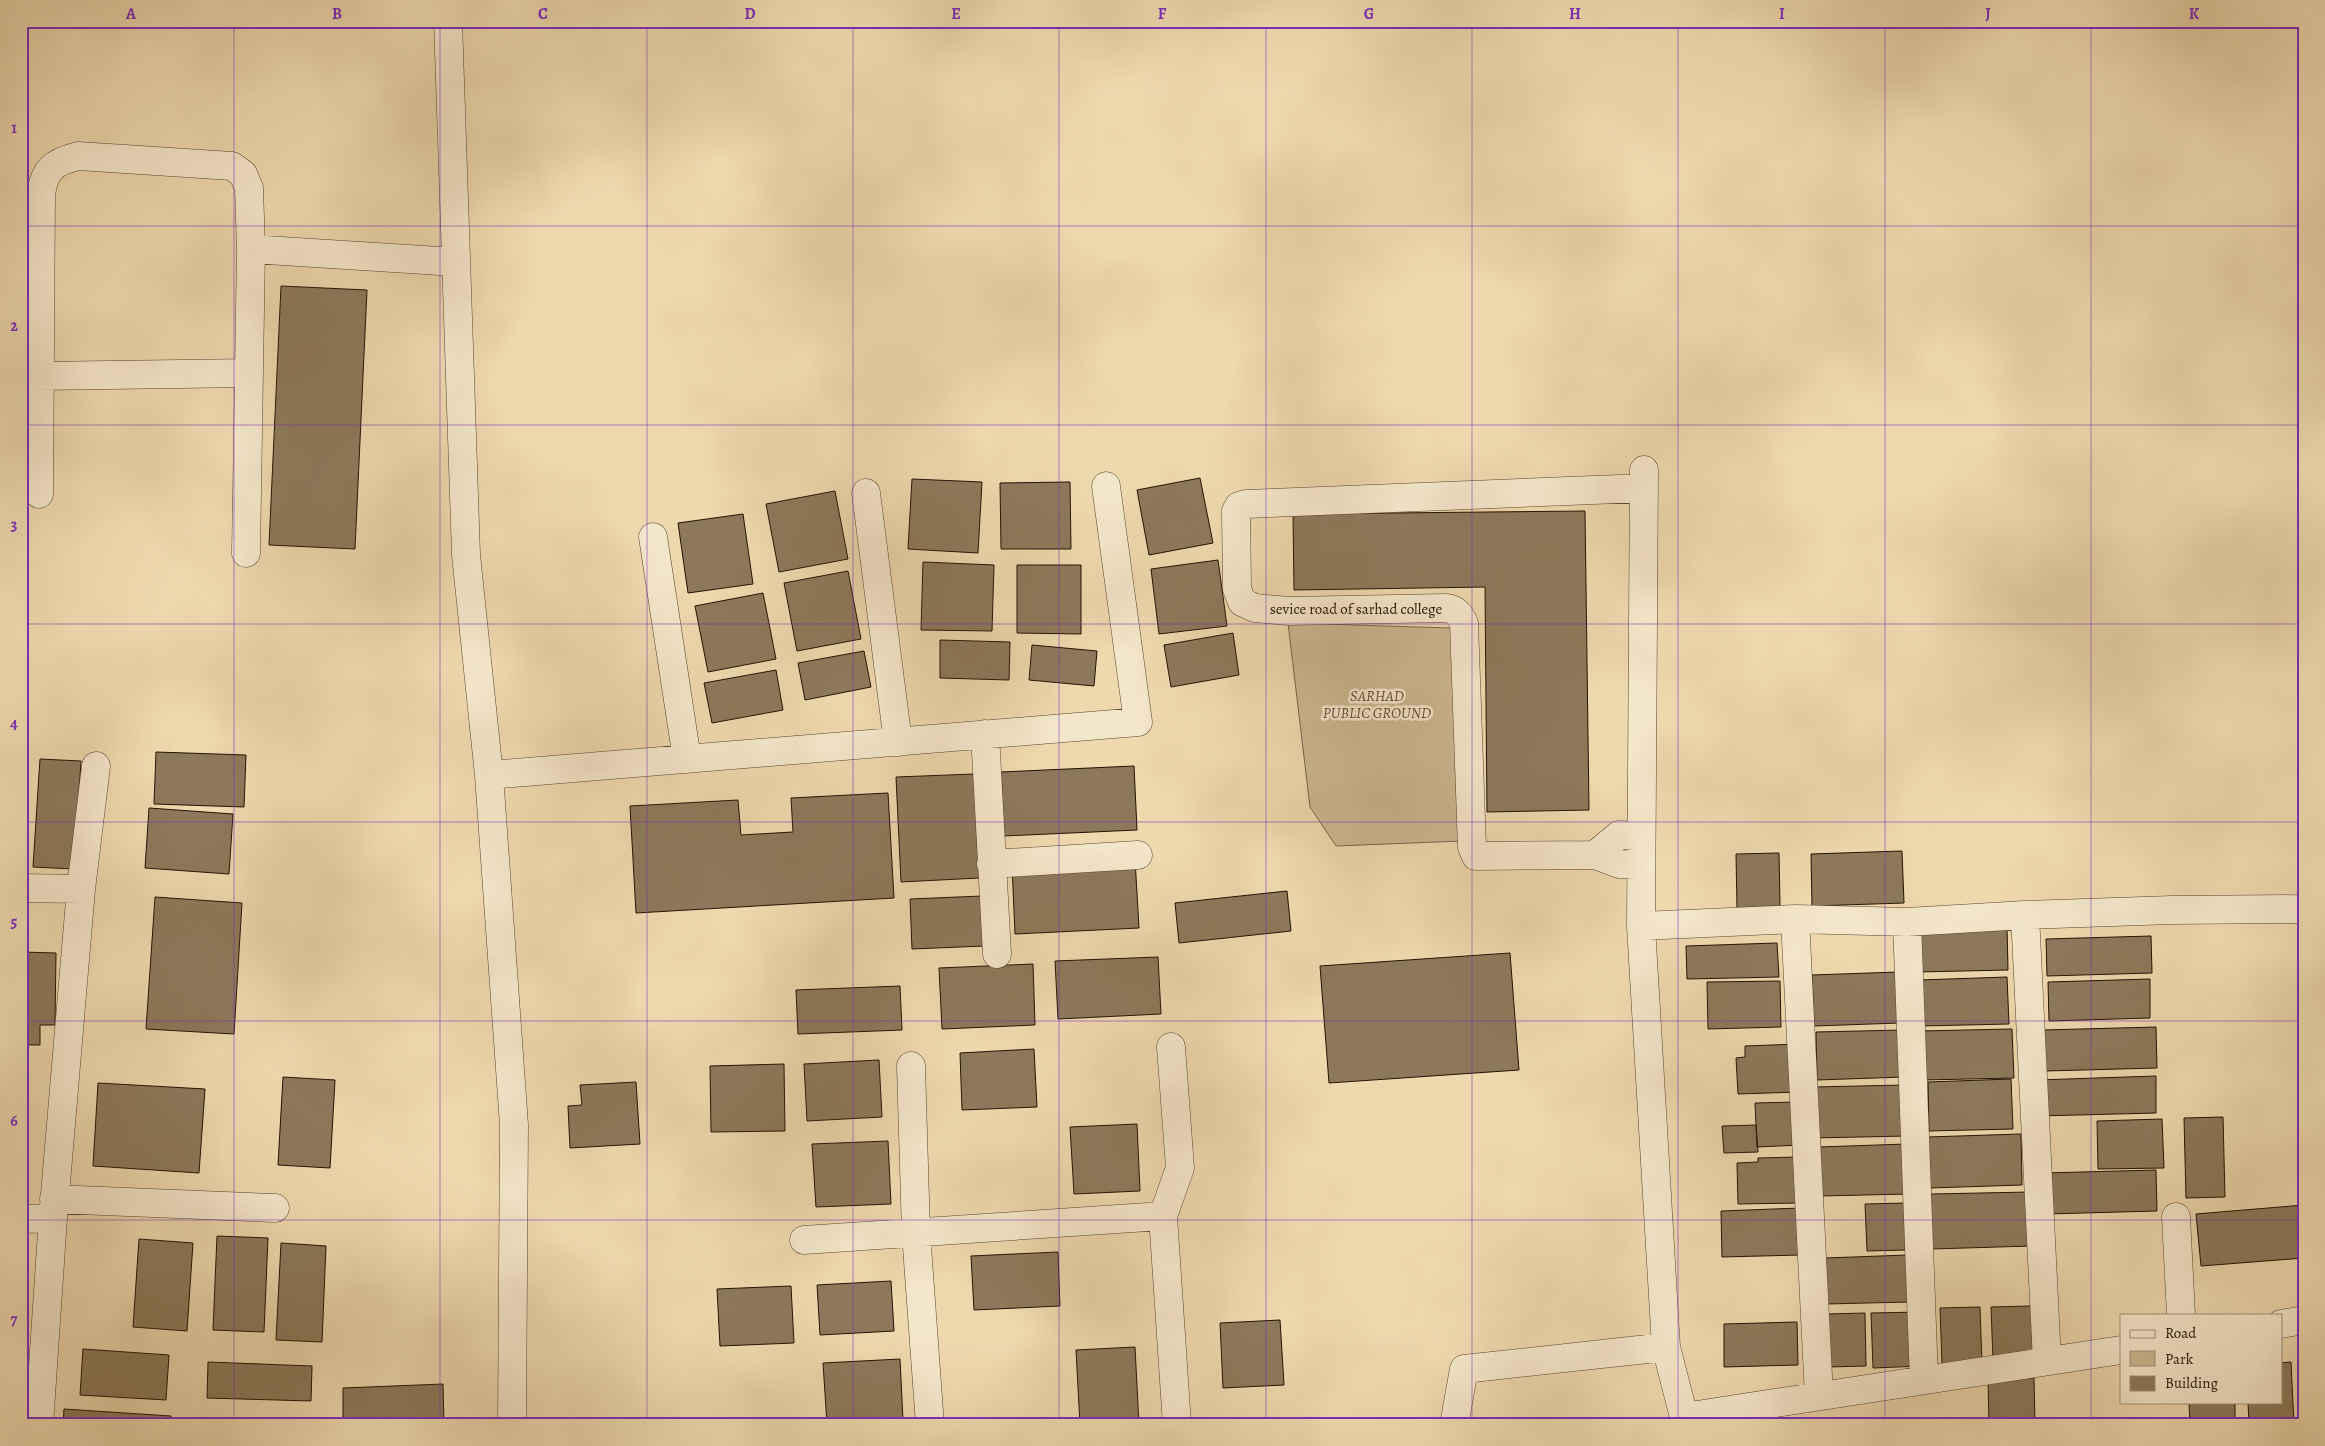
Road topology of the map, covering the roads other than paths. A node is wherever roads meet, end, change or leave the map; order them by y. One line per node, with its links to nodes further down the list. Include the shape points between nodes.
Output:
1 (448, 21): 3 (street)
2 (250, 250): 3 (street); 4 (street); 5 (street, via 249,188 243,174 232,166 78,156 63,160 43,178 41,195)
3 (456, 262): 15 (street, via 466,555)
4 (249, 373): 5 (street); 10 (street)
5 (40, 376): 8 (street)
6 (1106, 486): 11 (street, via 1138,722)
7 (866, 493): 12 (street)
8 (39, 494)
9 (653, 538): 13 (street)
10 (246, 553)
11 (985, 734): 12 (street); 19 (street)
12 (898, 742): 13 (street)
13 (687, 759): 15 (street)
14 (96, 766): 22 (street)
15 (489, 775): 48 (street, via 514,1125)
16 (1640, 836): 18 (street, via 1619,835); 18 (street, sevice road of sarhad college, via 1644,479 1239,506 1236,511 1237,589 1242,602 1255,608 1289,611 1446,608 1460,614 1464,623 1472,847 1476,856); 20 (street)
17 (1138, 855): 19 (street)
18 (1595, 855): 20 (street, via 1619,864)
19 (991, 864): 28 (street)
20 (1640, 865): 27 (street)
21 (21, 888): 22 (street)
22 (80, 889): 32 (street)
23 (2304, 909): 24 (street)
24 (2025, 915): 26 (street); 43 (street)
25 (1795, 919): 26 (street); 27 (street); 45 (street)
26 (1907, 922): 44 (street)
27 (1641, 926): 41 (street)
28 (997, 954)
29 (1171, 1047): 33 (street, via 1180,1168)
30 (911, 1066): 36 (street)
31 (275, 1208): 32 (street)
32 (53, 1209): 35 (street); 47 (street)
33 (1163, 1216): 36 (street); 50 (street)
34 (2176, 1217): 38 (street)
35 (21, 1219)
36 (916, 1233): 37 (street); 49 (street)
37 (804, 1240)
38 (2181, 1314)
39 (2304, 1320): 40 (street)
40 (2282, 1324)
41 (1666, 1347): 46 (street); 51 (street, via 1464,1369)
42 (2120, 1350): 43 (street)
43 (2047, 1361): 44 (street)
44 (1924, 1380): 45 (street)
45 (1819, 1396): 46 (street)
46 (1684, 1421)
47 (39, 1425)
48 (512, 1425)
49 (930, 1425)
50 (1177, 1425)
51 (1454, 1425)

